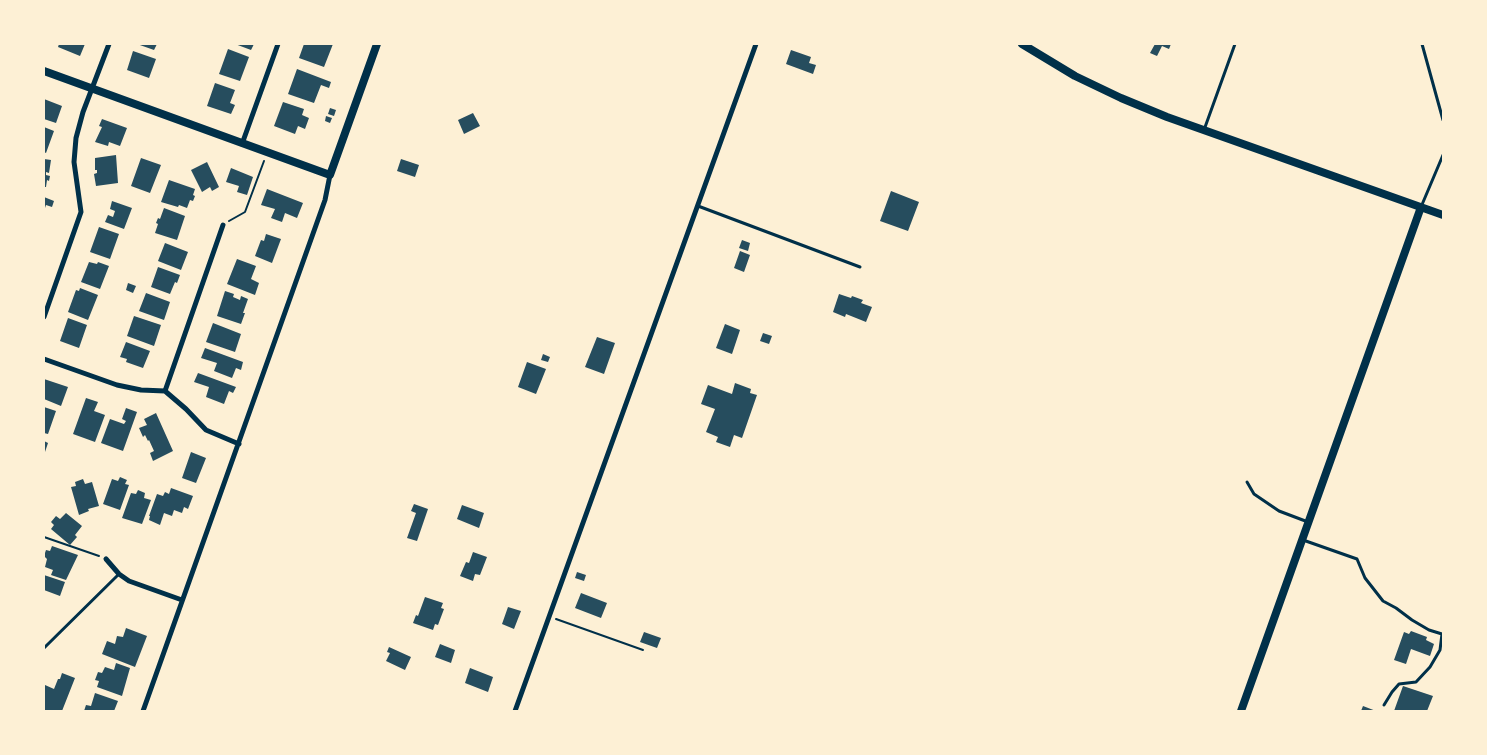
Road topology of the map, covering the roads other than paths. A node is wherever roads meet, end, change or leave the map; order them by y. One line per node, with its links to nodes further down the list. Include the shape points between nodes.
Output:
1 (109, 44): 9 (street)
2 (278, 44): 12 (street)
3 (377, 44): 14 (street)
4 (756, 44): 15 (street)
5 (1022, 44): 11 (street, via 1075,76 1121,98)
6 (1235, 44): 11 (lane)
7 (1422, 44): 10 (lane)
8 (44, 71): 9 (street)
9 (93, 89): 12 (street); 20 (street, via 76,138 74,162 81,212)
10 (1443, 120)
11 (1204, 131): 16 (street)
12 (242, 144): 14 (street)
13 (1443, 155): 16 (lane)
14 (330, 175): 23 (street, via 325,200)
15 (697, 205): 19 (lane); 33 (street)
16 (1421, 207): 17 (street); 25 (street)
17 (1443, 215)
18 (223, 225): 22 (street)
19 (860, 267)
20 (44, 317)
21 (44, 358): 22 (street, via 117,385)
22 (165, 391): 23 (street, via 206,430)
23 (239, 444): 29 (street)
24 (1247, 482): 25 (lane, via 1254,494 1279,511)
25 (1309, 522): 26 (street)
26 (1302, 540): 31 (lane, via 1357,559 1365,578 1383,600 1429,630 1442,634 1440,650 1430,666 1416,682 1398,684); 34 (street)
27 (106, 558): 28 (street)
28 (119, 574): 29 (street, via 129,581); 30 (lane)
29 (182, 600): 32 (street)
30 (44, 648)
31 (1384, 705)
32 (143, 711)
33 (515, 711)
34 (1241, 711)

